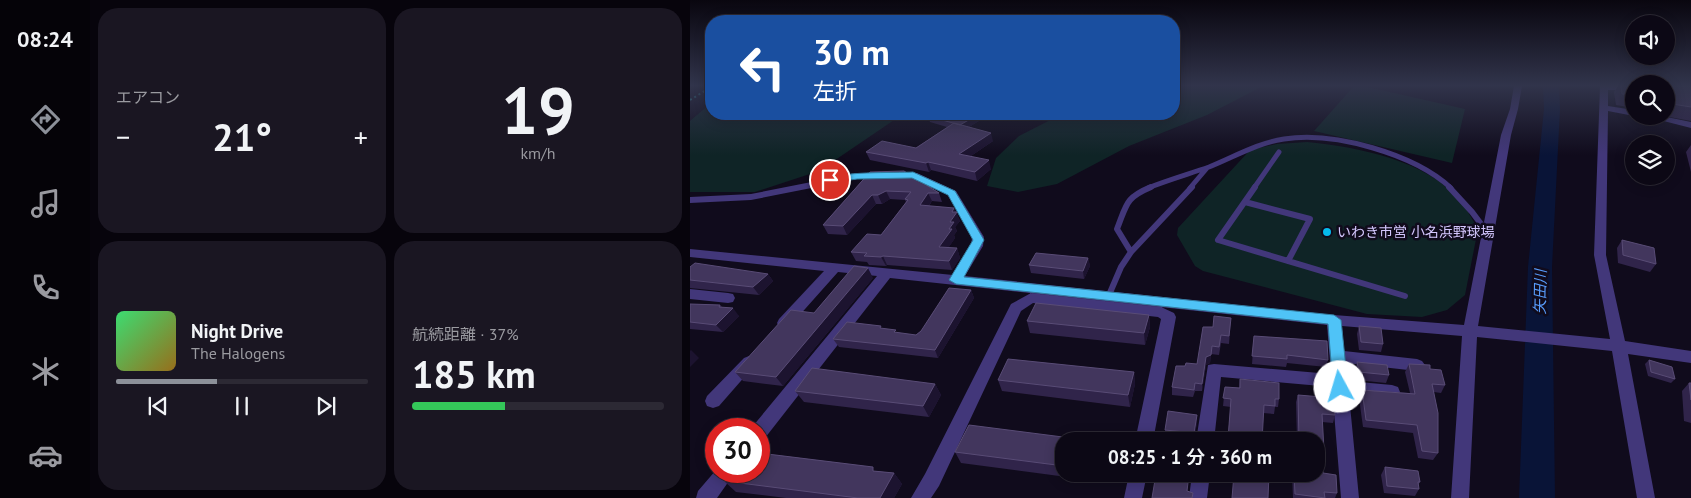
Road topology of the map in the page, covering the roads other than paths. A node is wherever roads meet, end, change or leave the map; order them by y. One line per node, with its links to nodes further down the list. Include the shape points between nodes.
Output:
1 (1513, 109): 11 (street)
2 (1604, 109): 25 (street, via 1600,255)
3 (1610, 109): 4 (street)
4 (1625, 112)
5 (1675, 121): 6 (street)
6 (1691, 124)
7 (1280, 152): 10 (lane)
8 (1207, 168): 11 (lane, via 1278,140 1326,140 1364,146 1414,162 1444,180 1469,204); 12 (lane); 12 (lane, via 1147,188 1130,198 1117,229)
9 (690, 200): 17 (street, via 751,197 857,176 913,175 952,193 978,237 977,246)
10 (1245, 202): 14 (lane, via 1310,219); 14 (lane, via 1218,240)
11 (1488, 233): 23 (street)
12 (1132, 252): 19 (lane, via 1121,267)
13 (693, 259): 15 (street, via 708,255)
14 (1288, 262): 20 (lane)
15 (834, 268): 16 (street); 24 (street)
16 (886, 274): 17 (street); 33 (street)
17 (956, 280): 19 (street)
18 (690, 294): 21 (street)
19 (1109, 295): 22 (street)
20 (1405, 296)
21 (728, 298)
22 (1334, 320): 23 (street); 27 (street)
23 (1477, 332): 25 (street); 44 (street)
24 (774, 335)
25 (1617, 346): 28 (street); 45 (street)
26 (760, 349): 32 (street)
27 (1337, 356): 29 (street); 30 (street)
28 (1691, 357)
29 (1417, 365)
30 (1340, 384): 31 (street); 35 (street, via 1214,370); 43 (street)
31 (1392, 392)
32 (713, 401)
33 (770, 418)
34 (1146, 432): 40 (street, via 1169,317 1161,312 1031,298 1016,308 932,480)
35 (1206, 432)
36 (1136, 482): 41 (street)
37 (1200, 482): 42 (street)
38 (718, 483): 39 (street)
39 (706, 498)
40 (920, 498)
41 (1133, 498)
42 (1198, 498)
43 (1350, 498)
44 (1460, 498)
45 (1646, 498)

